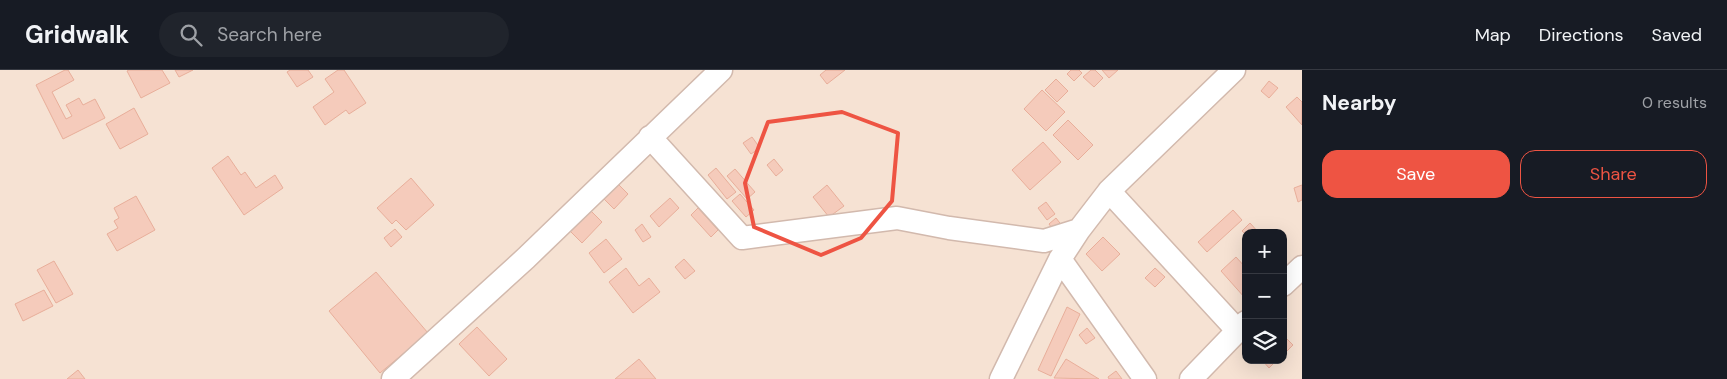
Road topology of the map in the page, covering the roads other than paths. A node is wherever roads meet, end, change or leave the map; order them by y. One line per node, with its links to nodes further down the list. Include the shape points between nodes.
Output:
1 (721, 70): 3 (street)
2 (1234, 70): 4 (street)
3 (650, 137): 5 (street, via 742,238 897,218 1044,241); 10 (street, via 526,258)
4 (1108, 192): 5 (street); 9 (street)
5 (1079, 230): 6 (street)
6 (1060, 259): 11 (street); 12 (street)
7 (1302, 267): 8 (street)
8 (1287, 282)
9 (1242, 326): 13 (street)
10 (393, 379)
11 (1001, 379)
12 (1145, 379)
13 (1191, 379)

